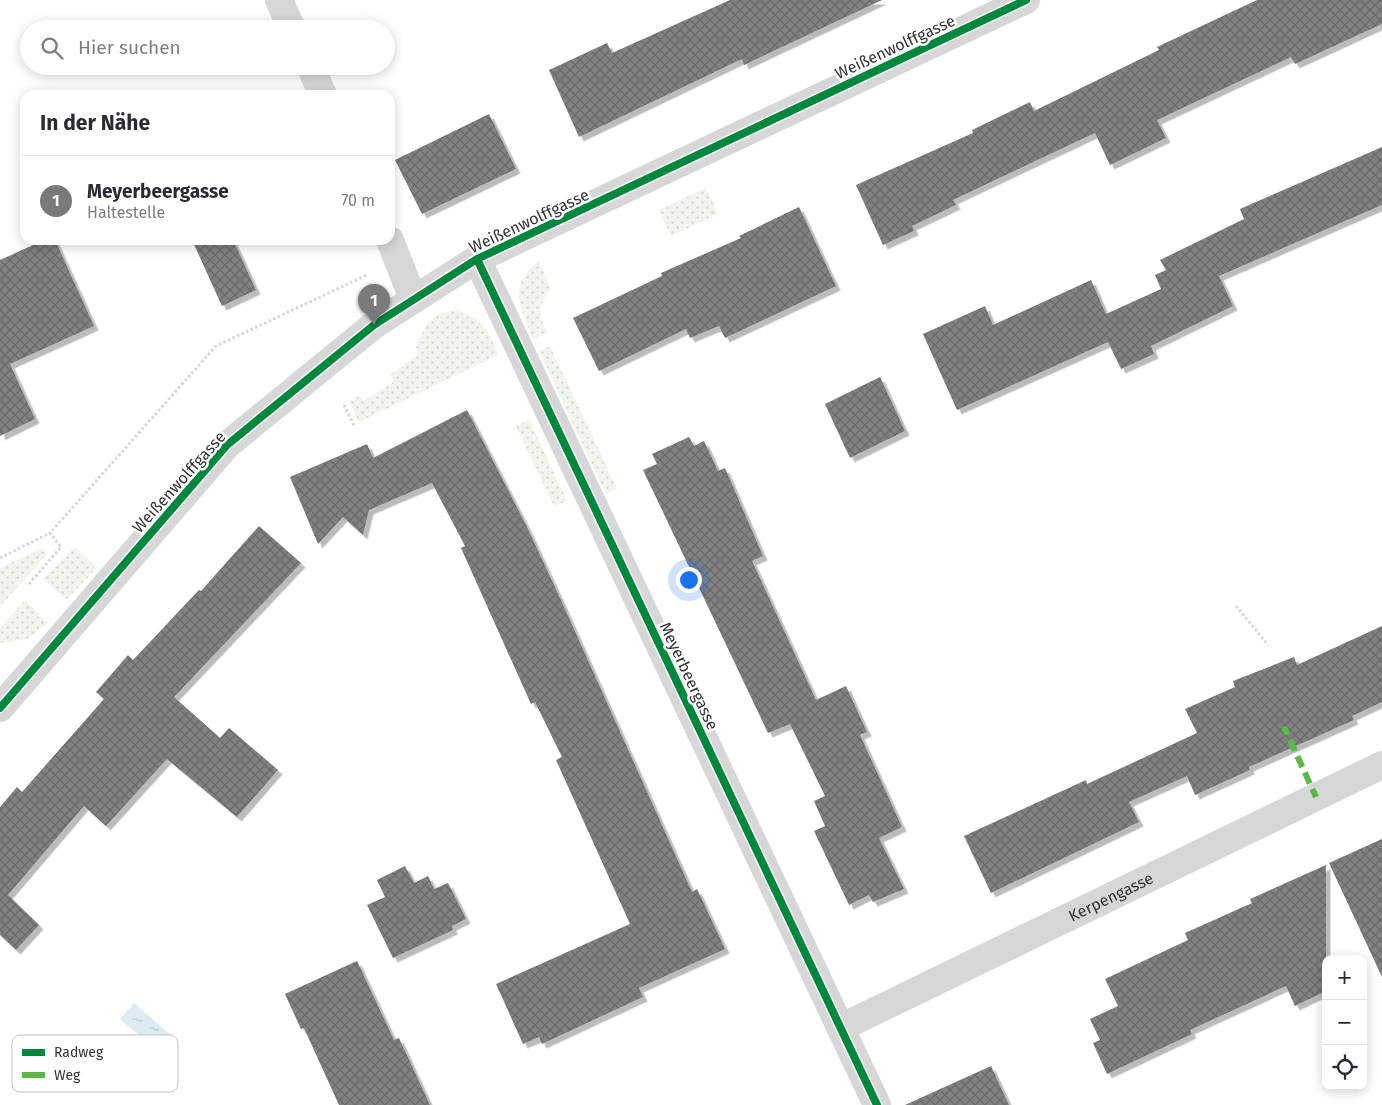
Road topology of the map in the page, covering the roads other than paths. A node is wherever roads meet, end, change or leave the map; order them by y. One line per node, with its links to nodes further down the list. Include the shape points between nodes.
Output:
1 (279, 0): 3 (street)
2 (1026, 0): 7 (street, Weißenwolffgasse)
3 (288, 20)
4 (314, 75): 5 (street)
5 (321, 90)
6 (392, 245): 8 (street)
7 (477, 259): 8 (street, Weißenwolffgasse); 11 (street, Meyerbeergasse)
8 (412, 300): 9 (street, Weißenwolffgasse, via 374,325 227,445)
9 (0, 708)
10 (1382, 765): 11 (street, Kerpengasse)
11 (840, 1028): 12 (street, Meyerbeergasse)
12 (877, 1105)

